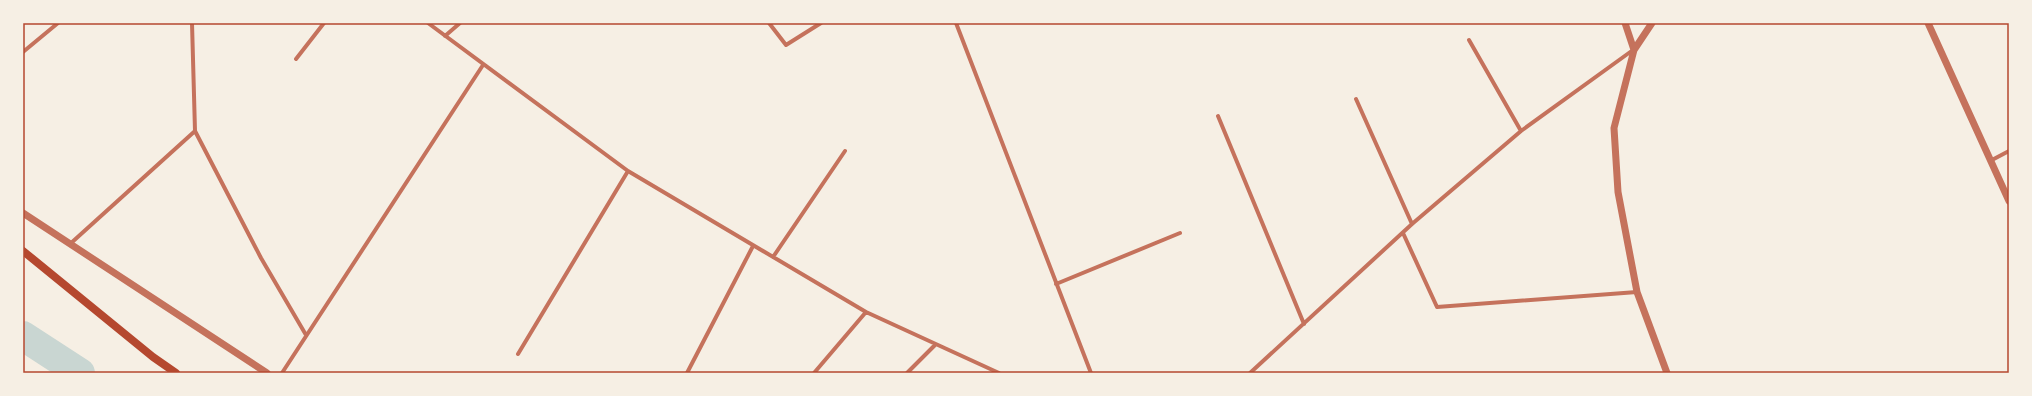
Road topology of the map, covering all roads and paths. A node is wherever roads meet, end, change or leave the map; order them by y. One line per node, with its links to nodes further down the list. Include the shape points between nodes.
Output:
1 (58, 23): 15 (street)
2 (192, 23): 20 (street)
3 (324, 23): 16 (street)
4 (428, 23): 12 (street)
5 (460, 23): 12 (street)
6 (769, 23): 7 (street, via 786,45)
7 (821, 23)
8 (956, 23): 35 (street)
9 (1625, 23): 14 (street)
10 (1652, 23): 14 (street)
11 (1928, 23): 24 (street)
12 (445, 36): 17 (street)
13 (1469, 40): 21 (street)
14 (1634, 50): 21 (street); 36 (street, via 1614,128 1618,192)
15 (23, 52)
16 (296, 59)
17 (483, 64): 25 (street); 39 (street)
18 (1356, 99): 28 (street)
19 (1218, 116): 38 (street)
20 (195, 131): 31 (street); 39 (street, via 261,258)
21 (1521, 131): 28 (street)
22 (845, 151): 34 (street)
23 (2009, 151): 24 (street)
24 (1990, 161): 26 (street)
25 (628, 171): 32 (street); 41 (street)
26 (2009, 201)
27 (23, 213): 31 (street)
28 (1412, 224): 30 (street)
29 (1180, 233): 35 (street)
30 (1402, 233): 36 (street, via 1437,307); 38 (street)
31 (70, 244): 43 (street)
32 (754, 246): 34 (street); 45 (street)
33 (23, 251): 42 (main road, via 153,358)
34 (773, 258): 37 (street)
35 (1056, 284): 49 (street)
36 (1637, 292): 51 (street)
37 (866, 312): 40 (street); 46 (street)
38 (1304, 324): 50 (street)
39 (306, 335): 44 (street)
40 (935, 345): 47 (street); 48 (street)
41 (518, 354)
42 (176, 373)
43 (267, 373)
44 (282, 373)
45 (687, 373)
46 (814, 373)
47 (907, 373)
48 (999, 373)
49 (1091, 373)
50 (1250, 373)
51 (1667, 373)

